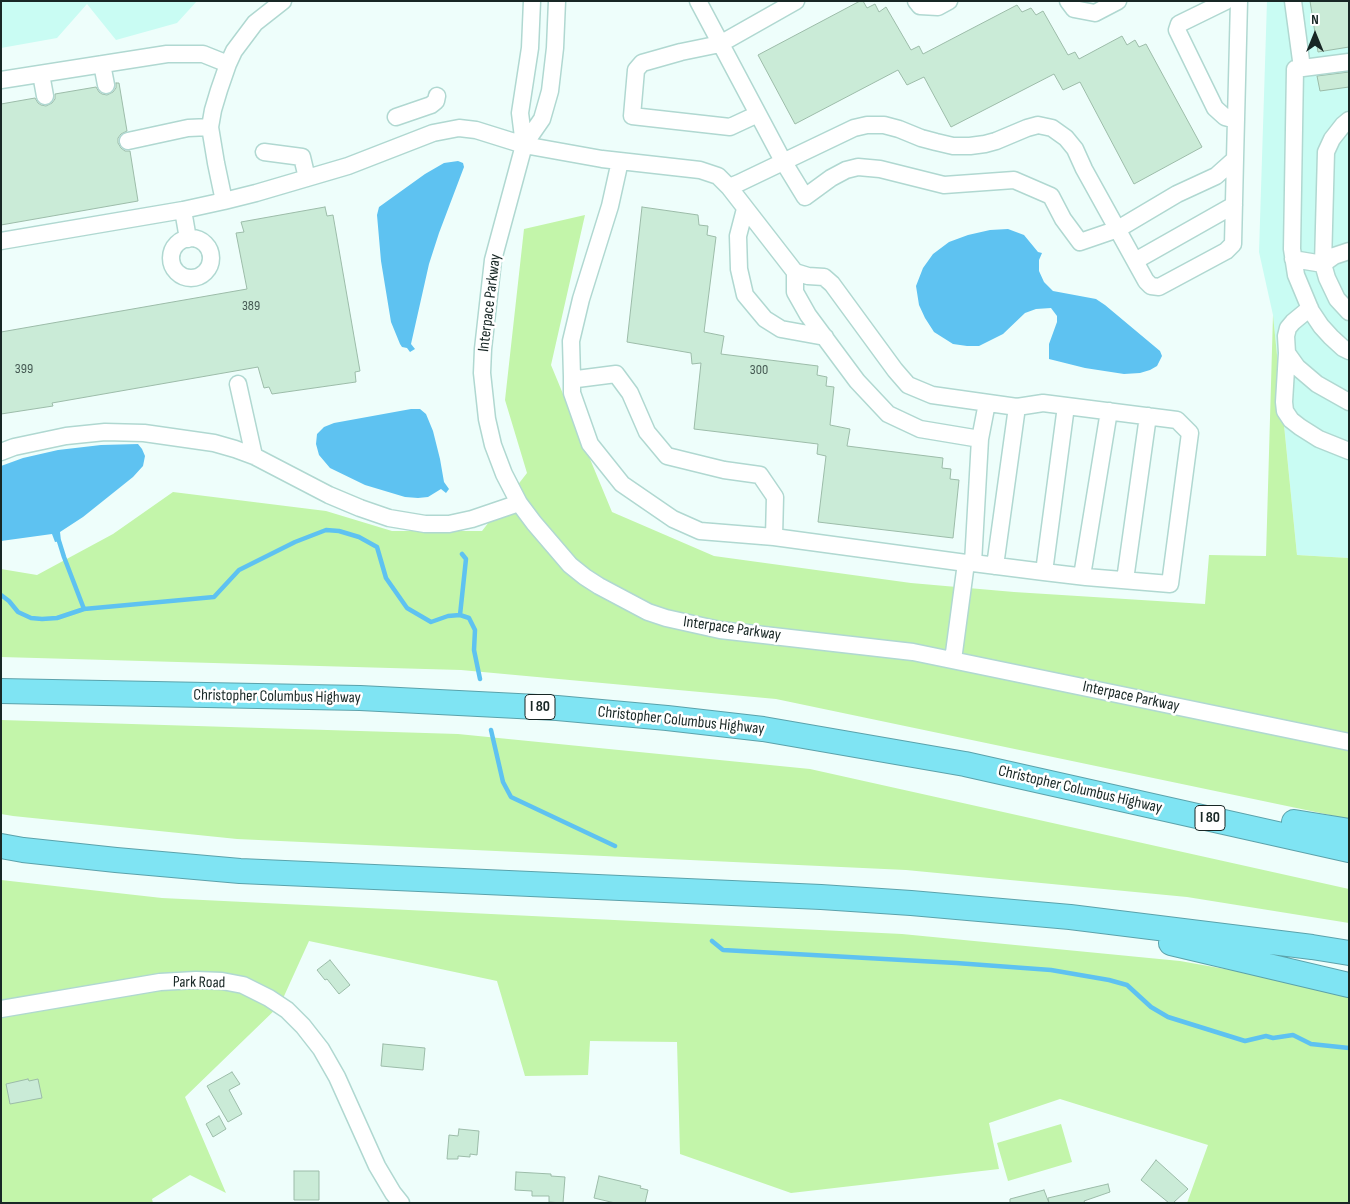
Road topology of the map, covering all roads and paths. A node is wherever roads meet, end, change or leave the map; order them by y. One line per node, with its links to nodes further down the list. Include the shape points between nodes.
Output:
1 (283, 1): 16 (street, via 255,23)
2 (532, 1): 29 (street, Interpace Parkway, via 530,48 520,113)
3 (557, 1): 29 (street, Interpace Parkway, via 550,91 542,119)
4 (698, 1): 13 (street)
5 (796, 1): 13 (street)
6 (916, 1): 7 (street, via 920,6 938,7)
7 (948, 1)
8 (1068, 1): 9 (street, via 1074,9 1094,13)
9 (1118, 1)
10 (1226, 1): 25 (street, via 1179,24 1177,30 1215,108 1225,117)
11 (1239, 1): 25 (street)
12 (1293, 1): 17 (street)
13 (720, 44): 23 (street); 23 (street, via 642,63 636,70 632,116 730,127)
14 (1349, 62): 17 (street)
15 (102, 64): 16 (street, via 167,54 203,54); 18 (street); 20 (street)
16 (228, 64): 27 (street)
17 (1302, 68): 44 (street, via 1295,69)
18 (41, 74): 19 (street); 21 (street)
19 (1, 80)
20 (106, 85)
21 (45, 96)
22 (437, 96): 24 (street, via 430,105)
23 (758, 114): 33 (street)
24 (396, 117)
25 (1236, 120): 31 (street)
26 (1349, 120): 46 (street, via 1332,139 1326,152)
27 (210, 127): 28 (street, via 188,128); 36 (street)
28 (128, 141)
29 (524, 145): 32 (street); 34 (street, via 459,128 433,132 348,166); 65 (street, Interpace Parkway, via 493,260 482,373 493,445)
30 (264, 152): 34 (street, via 302,157)
31 (1235, 158): 37 (street); 40 (street, via 1216,176 1177,194)
32 (620, 161): 35 (street, via 700,170 718,176); 53 (street, via 571,342)
33 (783, 161): 35 (street); 40 (street, via 805,197 831,178 858,167 880,169 944,185 1014,180 1051,196 1080,242); 40 (street, via 867,125 884,125 953,146 985,144 1038,125 1052,128 1075,149)
34 (307, 178): 36 (street)
35 (729, 187): 38 (street)
36 (224, 201): 39 (street)
37 (1234, 205): 45 (street); 45 (street, via 1233,244 1226,251 1159,287 1146,280)
38 (745, 209): 47 (street); 50 (street, via 738,236 739,269 745,295 765,319 781,329)
39 (183, 210): 41 (street); 42 (street)
40 (1118, 230): 45 (street)
41 (188, 239)
42 (1, 241)
43 (1349, 251): 46 (street)
44 (1293, 259): 46 (street); 48 (street)
45 (1135, 261)
46 (1323, 264): 49 (street, via 1337,299)
47 (795, 272): 50 (street, via 795,292); 56 (street, via 824,277 832,284 908,384 932,395)
48 (1310, 308): 51 (street, via 1321,326); 52 (street, via 1288,328)
49 (1348, 309)
50 (824, 337): 61 (street, via 856,381 888,414 920,429)
51 (1349, 351)
52 (1287, 353): 55 (street, via 1297,367 1318,384); 62 (street, via 1284,402 1291,420 1319,439)
53 (572, 377): 66 (street, via 572,393 590,444 622,484 673,519 700,531); 66 (street, via 616,374 630,393 647,432 667,456 760,475 775,497)
54 (238, 384): 64 (street)
55 (1349, 402)
56 (987, 403): 58 (street); 61 (street)
57 (1066, 406): 58 (street, via 1043,403); 59 (street); 69 (street)
58 (1016, 407): 68 (street)
59 (1109, 412): 60 (street); 70 (street)
60 (1148, 416): 71 (street); 71 (street, via 1177,420 1190,433 1170,584)
61 (980, 439): 67 (street)
62 (1349, 451)
63 (1, 452): 64 (street, via 66,436 124,432 214,443)
64 (254, 456): 65 (street, via 329,495 389,518 449,524)
65 (519, 503): 72 (street, Interpace Parkway, via 577,571 648,612 720,630 912,652)
66 (774, 538): 67 (street)
67 (970, 563): 68 (street); 72 (street)
68 (995, 566): 69 (street)
69 (1044, 572): 70 (street)
70 (1082, 576): 71 (street)
71 (1125, 580)
72 (953, 660): 74 (street, Interpace Parkway)
73 (1, 691): 75 (highway, Christopher Columbus Highway / I 80, via 360,698 558,708 763,729 965,764)
74 (1349, 742)
75 (1072, 788): 76 (highway); 78 (highway, Christopher Columbus Highway / I 80)
76 (1349, 831)
77 (1, 846): 79 (highway, via 240,871 822,897)
78 (1349, 850)
79 (1070, 917): 80 (highway); 81 (highway)
80 (1349, 953)
81 (1349, 985)
82 (1, 1009): 83 (street, Park Road, via 160,982 222,980 243,985 287,1010 321,1049 377,1166)
83 (401, 1203)

